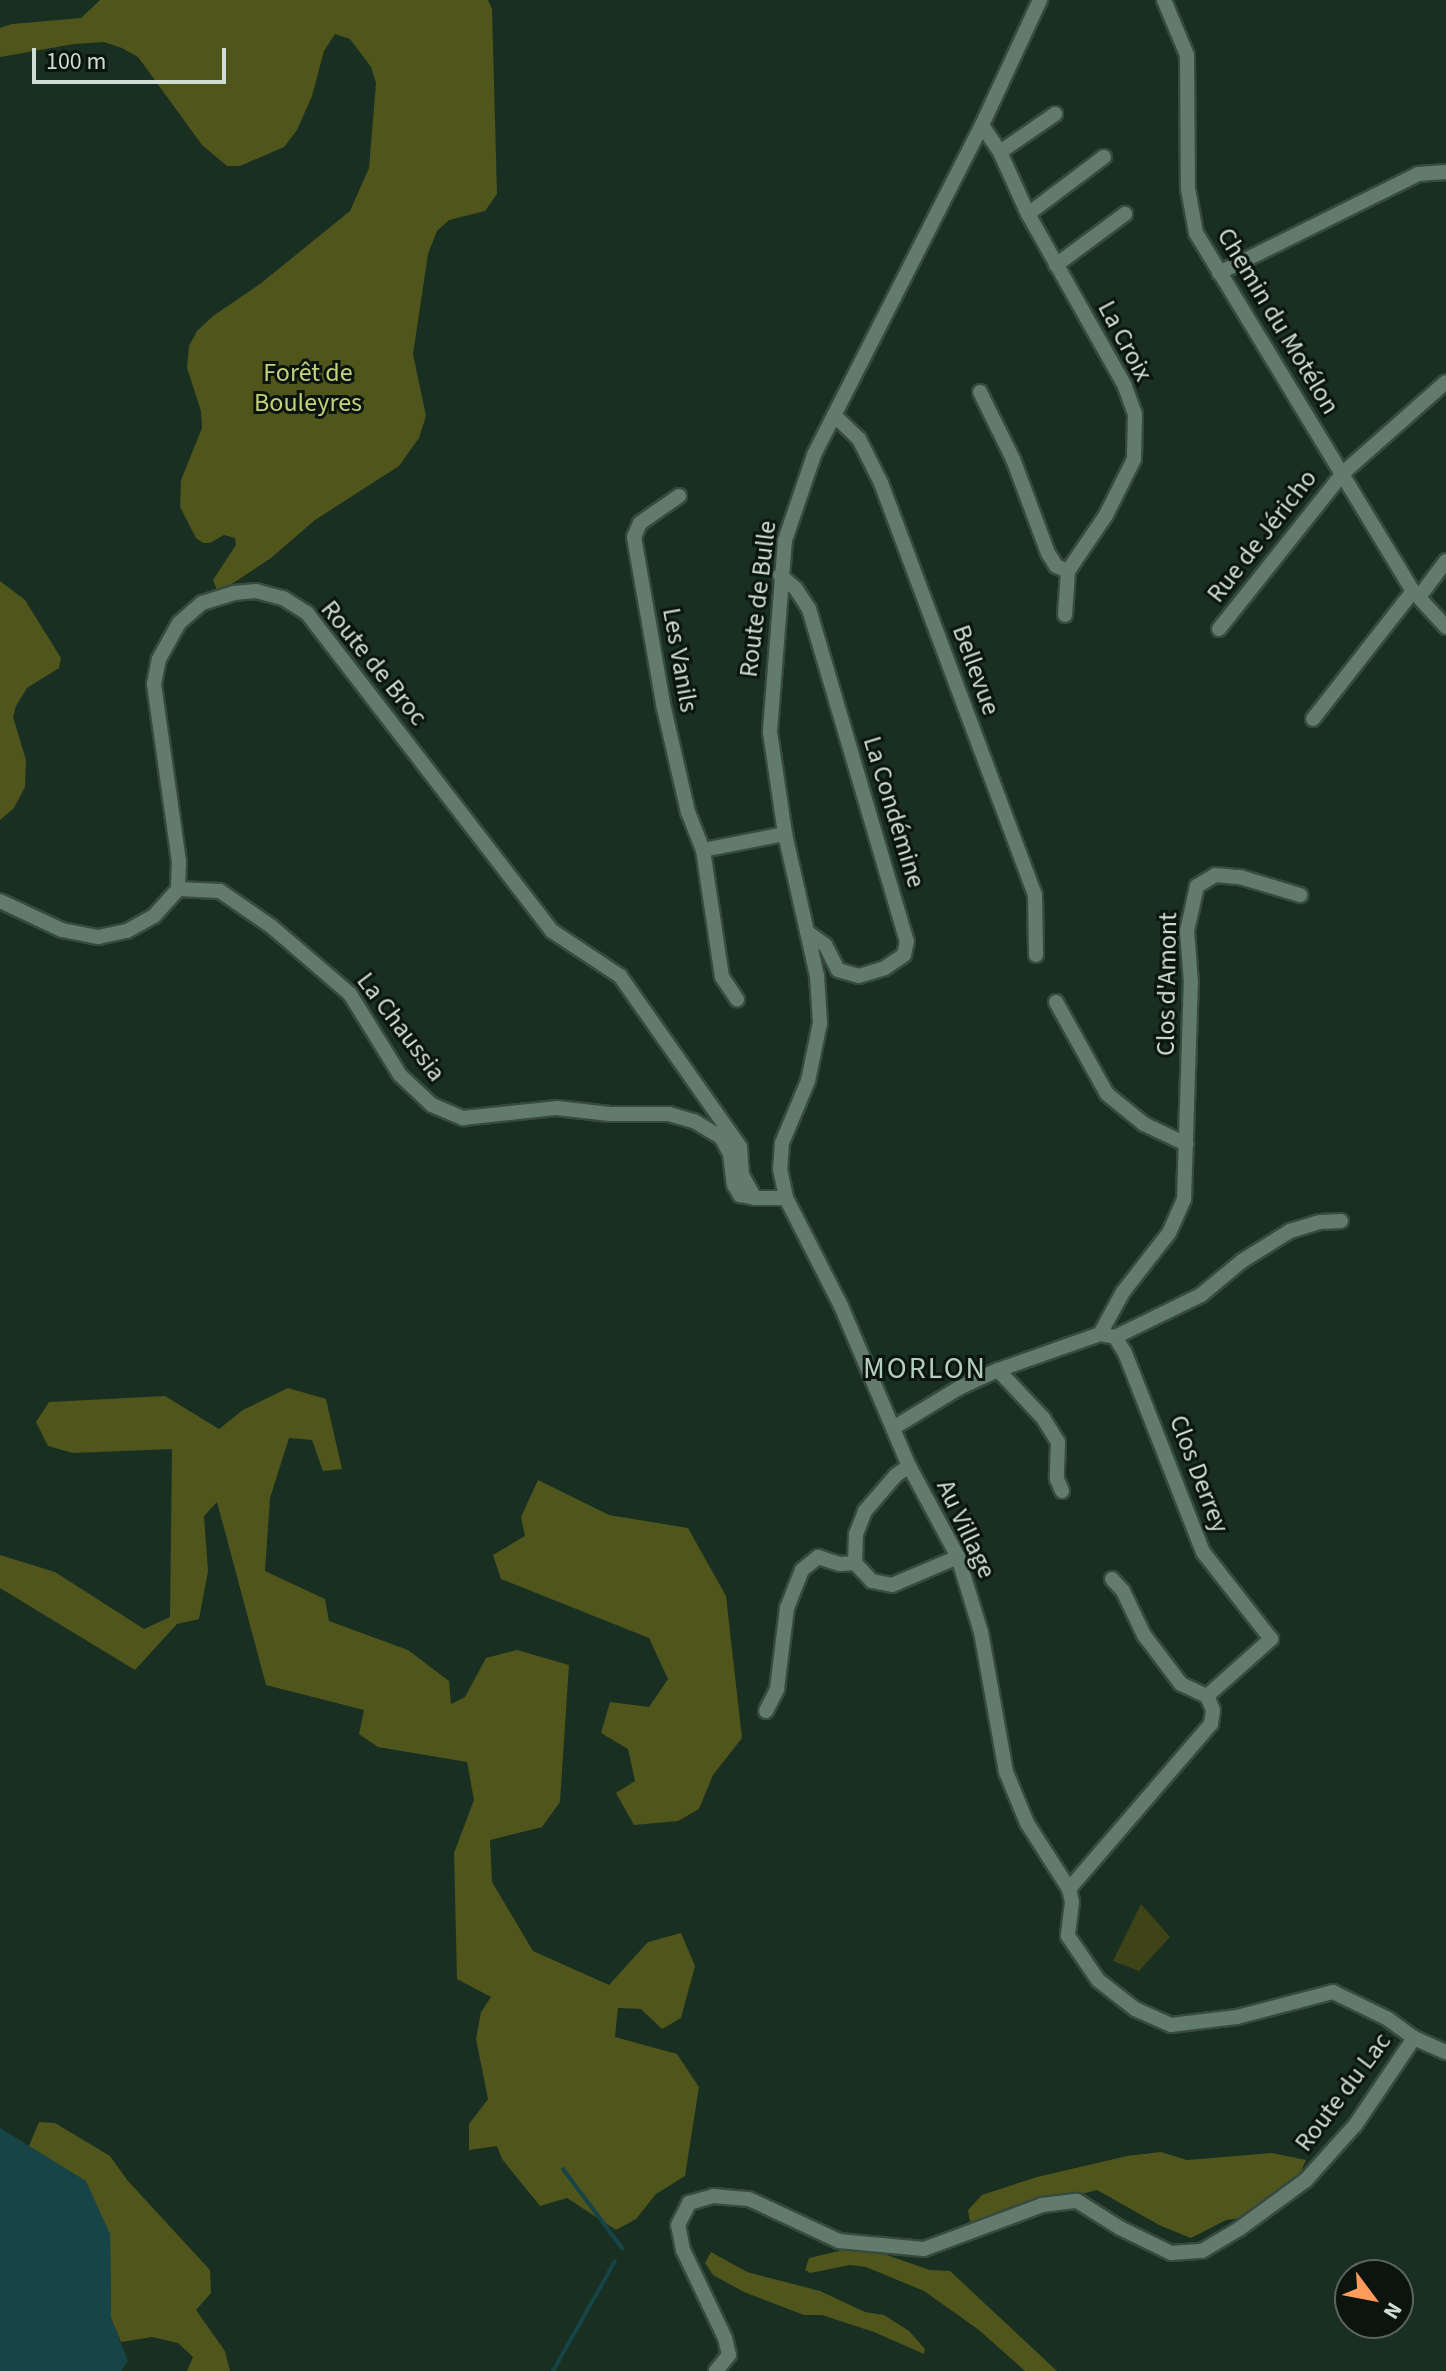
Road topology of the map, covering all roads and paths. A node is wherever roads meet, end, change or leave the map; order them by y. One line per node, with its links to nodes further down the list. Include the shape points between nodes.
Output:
1 (1040, 0): 4 (street, Route de Bulle)
2 (1164, 0): 11 (street, Chemin du Motélon, via 1187,55 1188,189 1196,233)
3 (1055, 114): 5 (street)
4 (982, 125): 5 (street, La Croix); 14 (street, Route de Bulle)
5 (1000, 152): 8 (street, La Croix)
6 (1104, 157): 8 (street)
7 (1446, 172): 11 (street, via 1418,174)
8 (1028, 214): 10 (street, La Croix)
9 (1125, 214): 10 (street)
10 (1056, 265): 18 (street, La Croix, via 1125,386 1135,414 1134,459 1106,515)
11 (1219, 273): 15 (street, Chemin du Motélon)
12 (1446, 382): 15 (street, Rue de Jéricho)
13 (980, 392): 18 (street, via 1013,459 1048,553 1056,566)
14 (834, 415): 19 (street, Route de Bulle, via 802,480); 31 (street, Bellevue, via 859,439 887,498 1035,895)
15 (1343, 473): 20 (street, Rue de Jéricho); 23 (street, Rue de Jéricho)
16 (679, 496): 26 (street, Les Vanils, via 640,523 634,537 666,720 688,812)
17 (1446, 561): 20 (street)
18 (1068, 571): 21 (street)
19 (780, 575): 25 (street, Route de Bulle, via 770,732); 30 (street, La Condémine, via 809,609 907,941 904,955 859,976 838,970 825,945)
20 (1416, 594): 22 (street, Rue de Jéricho); 24 (street)
21 (1065, 615)
22 (1446, 627)
23 (1219, 629)
24 (1313, 719)
25 (785, 834): 26 (street); 30 (street, Route de Bulle)
26 (703, 850): 32 (street, Les Vanils, via 722,977)
27 (178, 889): 29 (street, via 154,916 127,931 98,937 62,930); 35 (street, La Chaussia, via 220,891 272,927 350,994 400,1075 432,1105 463,1118 557,1108 669,1114 694,1121 721,1137 730,1154 734,1185 740,1195); 35 (street, Route de Broc, via 179,862 154,684 159,659 179,623 202,603 256,591 283,598 307,613 552,931 620,976 740,1147 742,1175)
28 (1300, 895): 34 (street, Clos d'Amont, via 1240,877 1215,875 1197,886 1187,931 1191,983)
29 (0, 901)
30 (807, 932): 36 (street, Route de Bulle, via 820,1023 808,1081 782,1143)
31 (1036, 955)
32 (737, 999)
33 (1056, 1002): 34 (street, via 1107,1094 1144,1124)
34 (1186, 1144): 38 (street, Clos d'Amont, via 1184,1200 1169,1233 1112,1309)
35 (755, 1198): 36 (street)
36 (786, 1198): 40 (street, Au Village, via 841,1306)
37 (1341, 1221): 38 (street, via 1290,1231 1201,1295)
38 (1107, 1336): 39 (street); 46 (street, Clos Derrey, via 1125,1353 1203,1552 1271,1639)
39 (998, 1370): 40 (street); 42 (street, via 1058,1442 1057,1479)
40 (893, 1428): 41 (street, Au Village)
41 (909, 1466): 43 (street, Au Village); 44 (street, via 865,1511 856,1534)
42 (1062, 1491)
43 (958, 1557): 44 (street, via 892,1585 872,1581); 48 (street, Au Village, via 981,1632 1006,1772 1027,1823)
44 (855, 1563): 47 (street, via 818,1557 802,1570 787,1608 777,1689)
45 (1112, 1579): 46 (street, via 1144,1635 1181,1684)
46 (1207, 1696): 48 (street, via 1211,1724)
47 (766, 1711)
48 (1069, 1889): 49 (street, via 1068,1936 1098,1980 1135,2009 1171,2025 1237,2017 1333,1992)
49 (1414, 2038): 50 (street); 51 (street, Route du Lac, via 1356,2124 1306,2180 1202,2251 1171,2253 1077,2201 1042,2205 924,2249 839,2241 749,2199 713,2196 689,2203 678,2225 683,2250 729,2355)
50 (1446, 2052)
51 (716, 2371)

